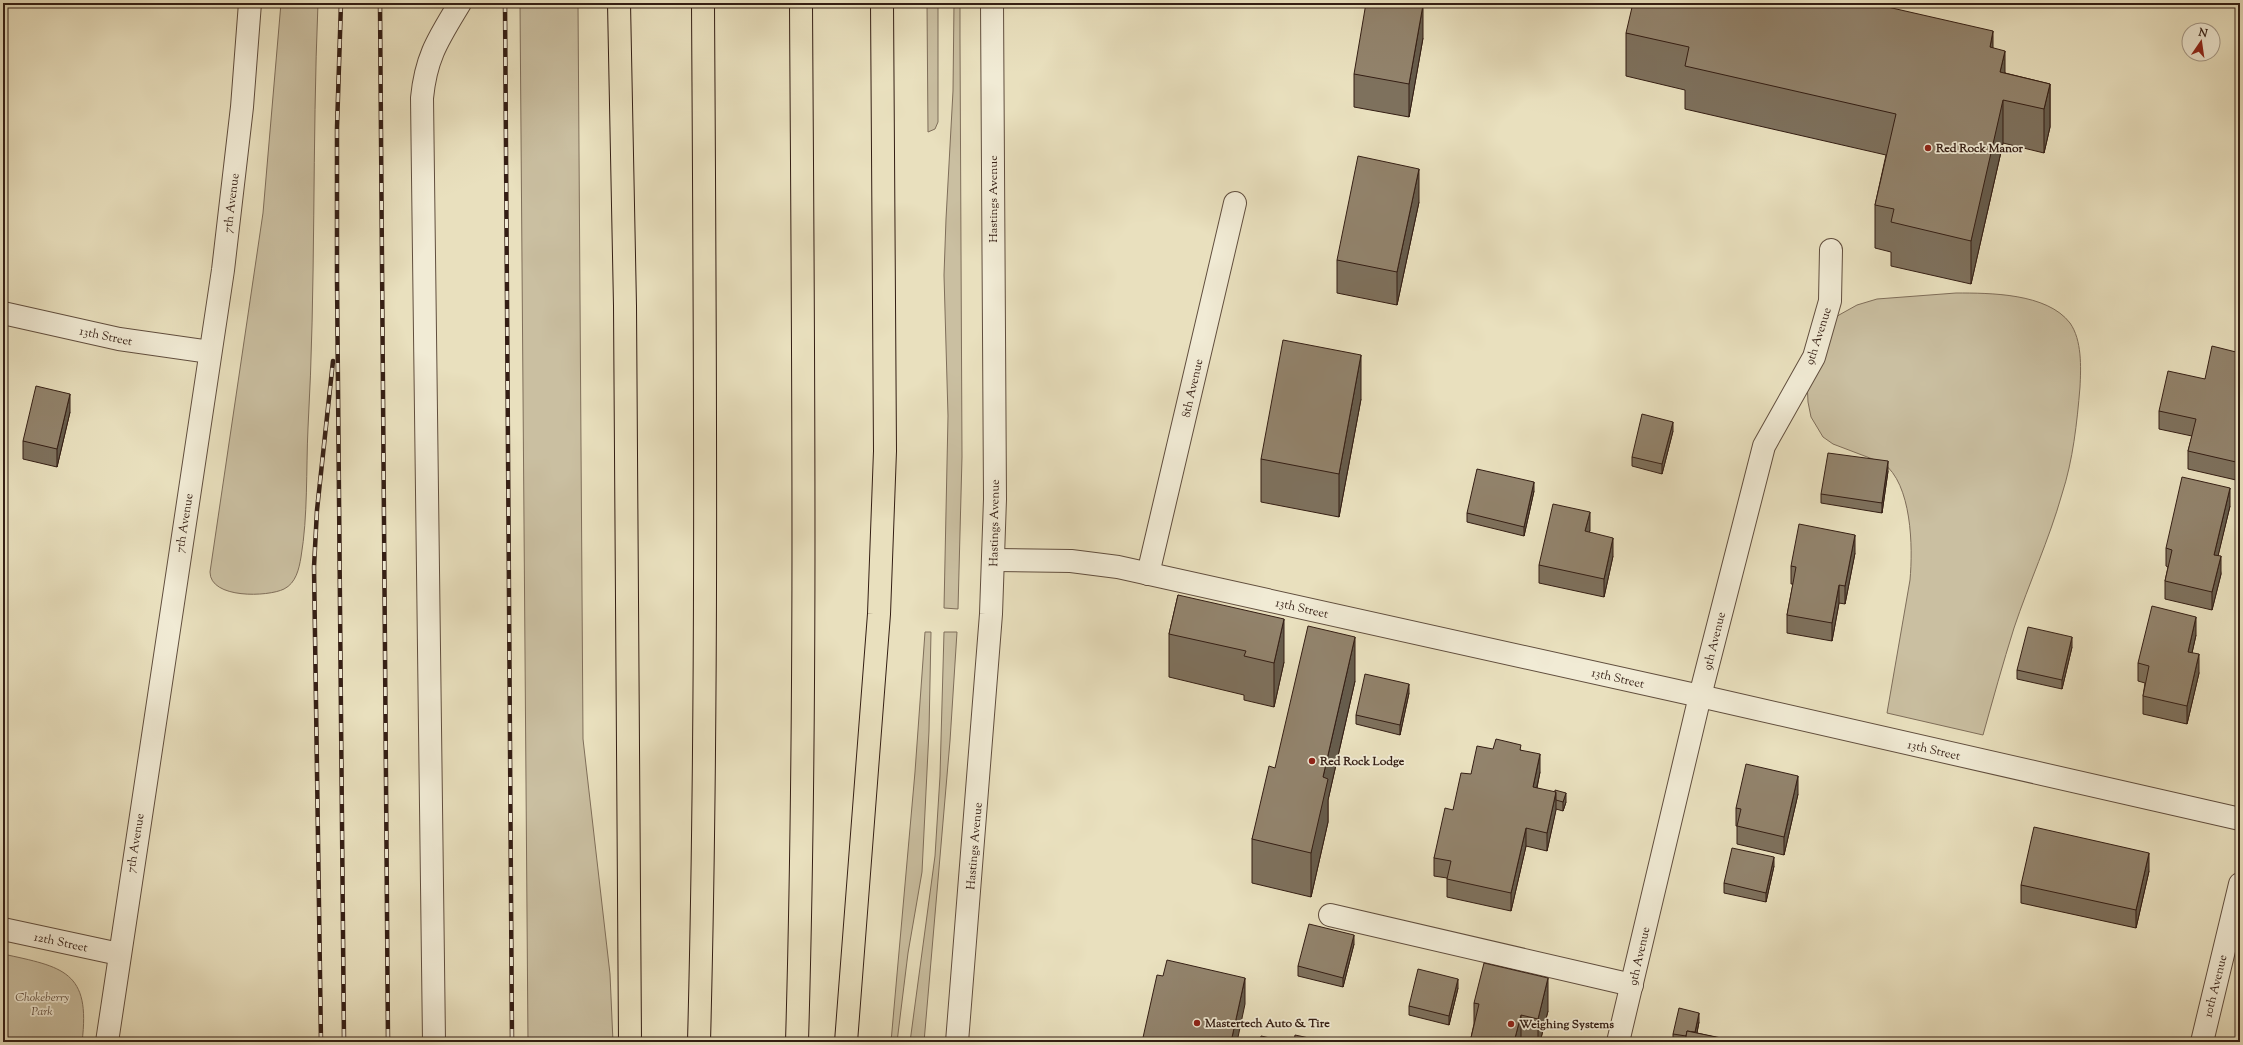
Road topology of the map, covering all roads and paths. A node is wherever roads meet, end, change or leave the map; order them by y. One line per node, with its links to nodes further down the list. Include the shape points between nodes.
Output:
1 (250, 3): 11 (street, 7th Avenue, via 231,212)
2 (460, 3): 22 (street, via 432,50 422,98)
3 (619, 3): 23 (highway, via 625,306)
4 (703, 3): 24 (highway, via 706,601)
5 (800, 3): 25 (highway, via 804,644 802,881)
6 (882, 3): 26 (highway, via 885,451 880,606)
7 (992, 3): 12 (street, Hastings Avenue, via 995,405)
8 (1235, 203): 13 (street, 8th Avenue)
9 (1831, 250): 14 (street, 9th Avenue, via 1830,301 1814,357 1764,446)
10 (3, 313): 11 (street, 13th Street, via 119,339)
11 (210, 352): 19 (street, 7th Avenue)
12 (993, 560): 13 (street, 13th Street, via 1083,562); 27 (street, Hastings Avenue, via 988,680)
13 (1148, 574): 14 (street, 13th Street)
14 (1700, 696): 15 (street, 13th Street); 20 (street, 9th Avenue)
15 (2240, 819)
16 (2240, 884): 29 (street, 10th Avenue)
17 (1330, 915): 20 (street)
18 (3, 929): 19 (street, 12th Street)
19 (119, 954): 21 (street, 7th Avenue)
20 (1632, 985): 28 (street, 9th Avenue)
21 (107, 1042)
22 (434, 1042)
23 (630, 1042)
24 (699, 1042)
25 (797, 1042)
26 (846, 1042)
27 (957, 1042)
28 (1618, 1042)
29 (2202, 1042)

